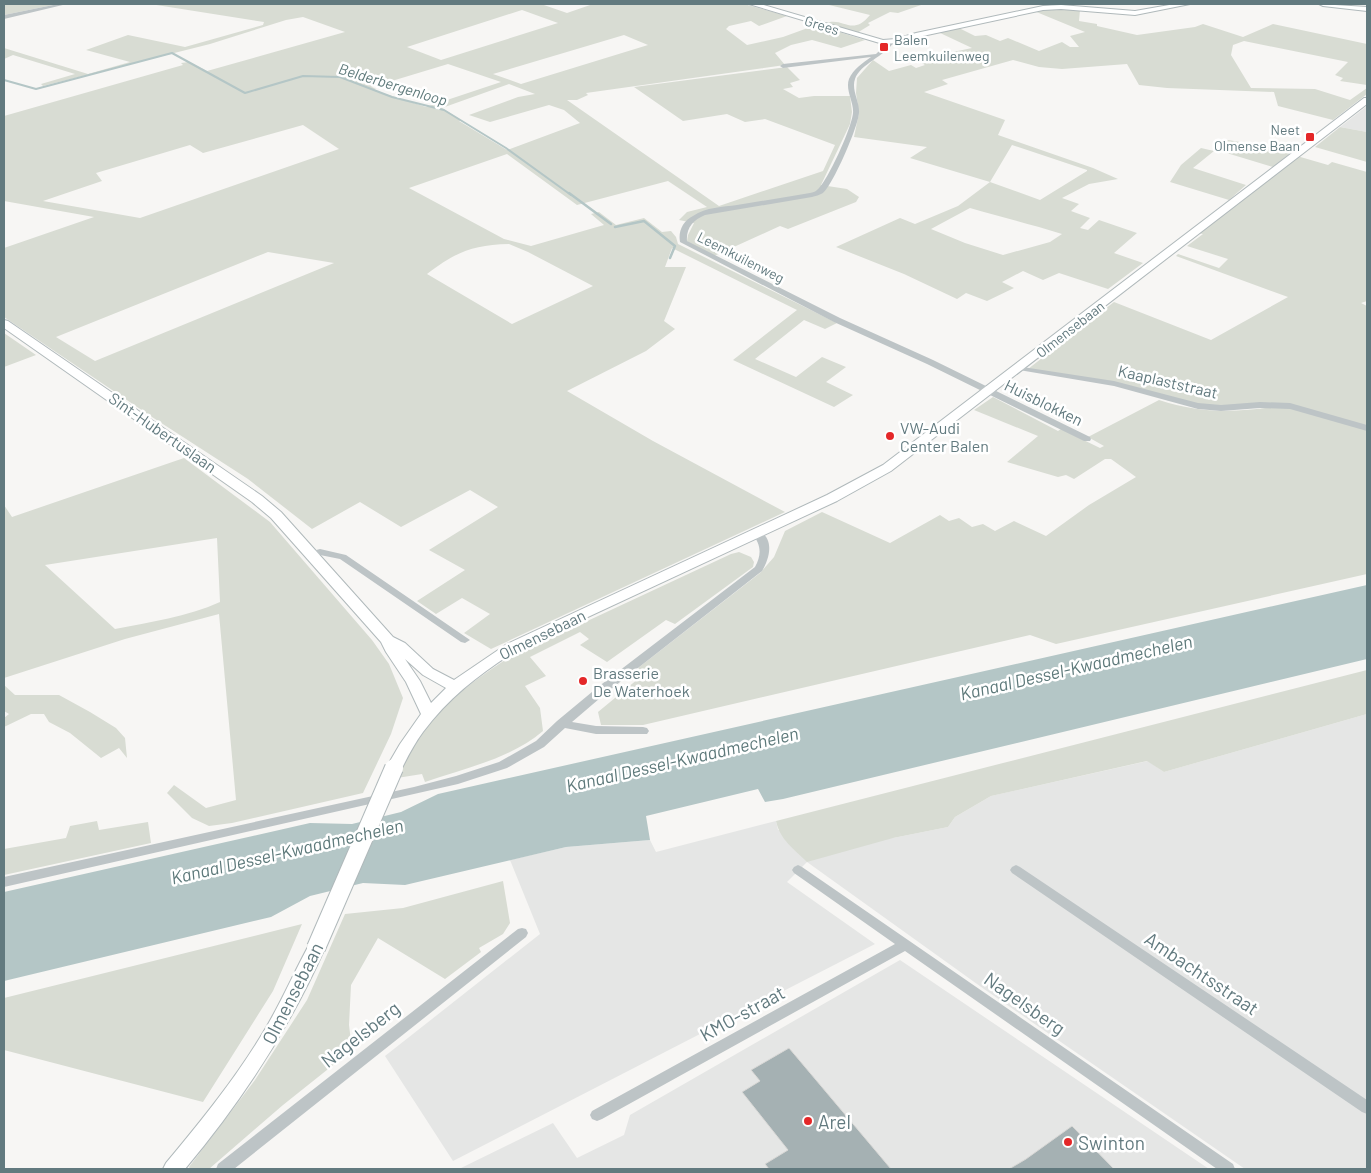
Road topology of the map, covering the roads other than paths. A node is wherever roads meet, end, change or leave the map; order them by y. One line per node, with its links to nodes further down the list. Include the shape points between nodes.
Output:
1 (64, 4): 8 (street)
2 (753, 4): 9 (street, Grees, via 876,41)
3 (1048, 4): 6 (street)
4 (1186, 4): 6 (street, via 1128,13)
5 (1323, 4): 7 (street)
6 (1062, 5): 9 (street)
7 (1367, 9)
8 (4, 17)
9 (891, 42): 10 (street, Leemkuilenweg)
10 (875, 55): 11 (street); 15 (street, Leemkuilenweg, via 852,78 855,124 821,191 696,216 684,228 682,237 684,242 837,320)
11 (783, 66)
12 (1367, 100): 14 (street, Olmensebaan)
13 (4, 323): 19 (street, Sint-Hubertuslaan, via 257,499)
14 (1019, 368): 15 (street, Olmensebaan); 16 (street, Kaaplaststraat, via 1114,384 1198,406 1290,406)
15 (988, 392): 17 (street, Huisblokken); 18 (street, Olmensebaan, via 887,468)
16 (1367, 428)
17 (1087, 440)
18 (757, 533): 22 (street, Olmensebaan, via 512,647); 24 (street, via 764,540 766,549 759,569)
19 (312, 554): 20 (street, Sint-Hubertuslaan); 21 (street, via 333,553 343,557)
20 (388, 640): 22 (street, Sint-Hubertuslaan, via 400,646 428,672); 23 (street, Sint-Hubertuslaan)
21 (465, 640)
22 (454, 686): 23 (street, Olmensebaan)
23 (428, 713): 33 (street, Olmensebaan, bridge, via 403,749 281,1021 249,1072)
24 (562, 724): 25 (street, via 596,730); 28 (street, via 522,755 458,780)
25 (643, 731)
26 (798, 870): 30 (street, Nagelsberg)
27 (1016, 870): 31 (street, Ambachtsstraat)
28 (4, 882)
29 (522, 933): 34 (street, Nagelsberg)
30 (906, 944): 32 (street, KMO-straat); 35 (street, Nagelsberg)
31 (1367, 1108)
32 (597, 1115)
33 (173, 1169)
34 (223, 1169)
35 (1228, 1169)

